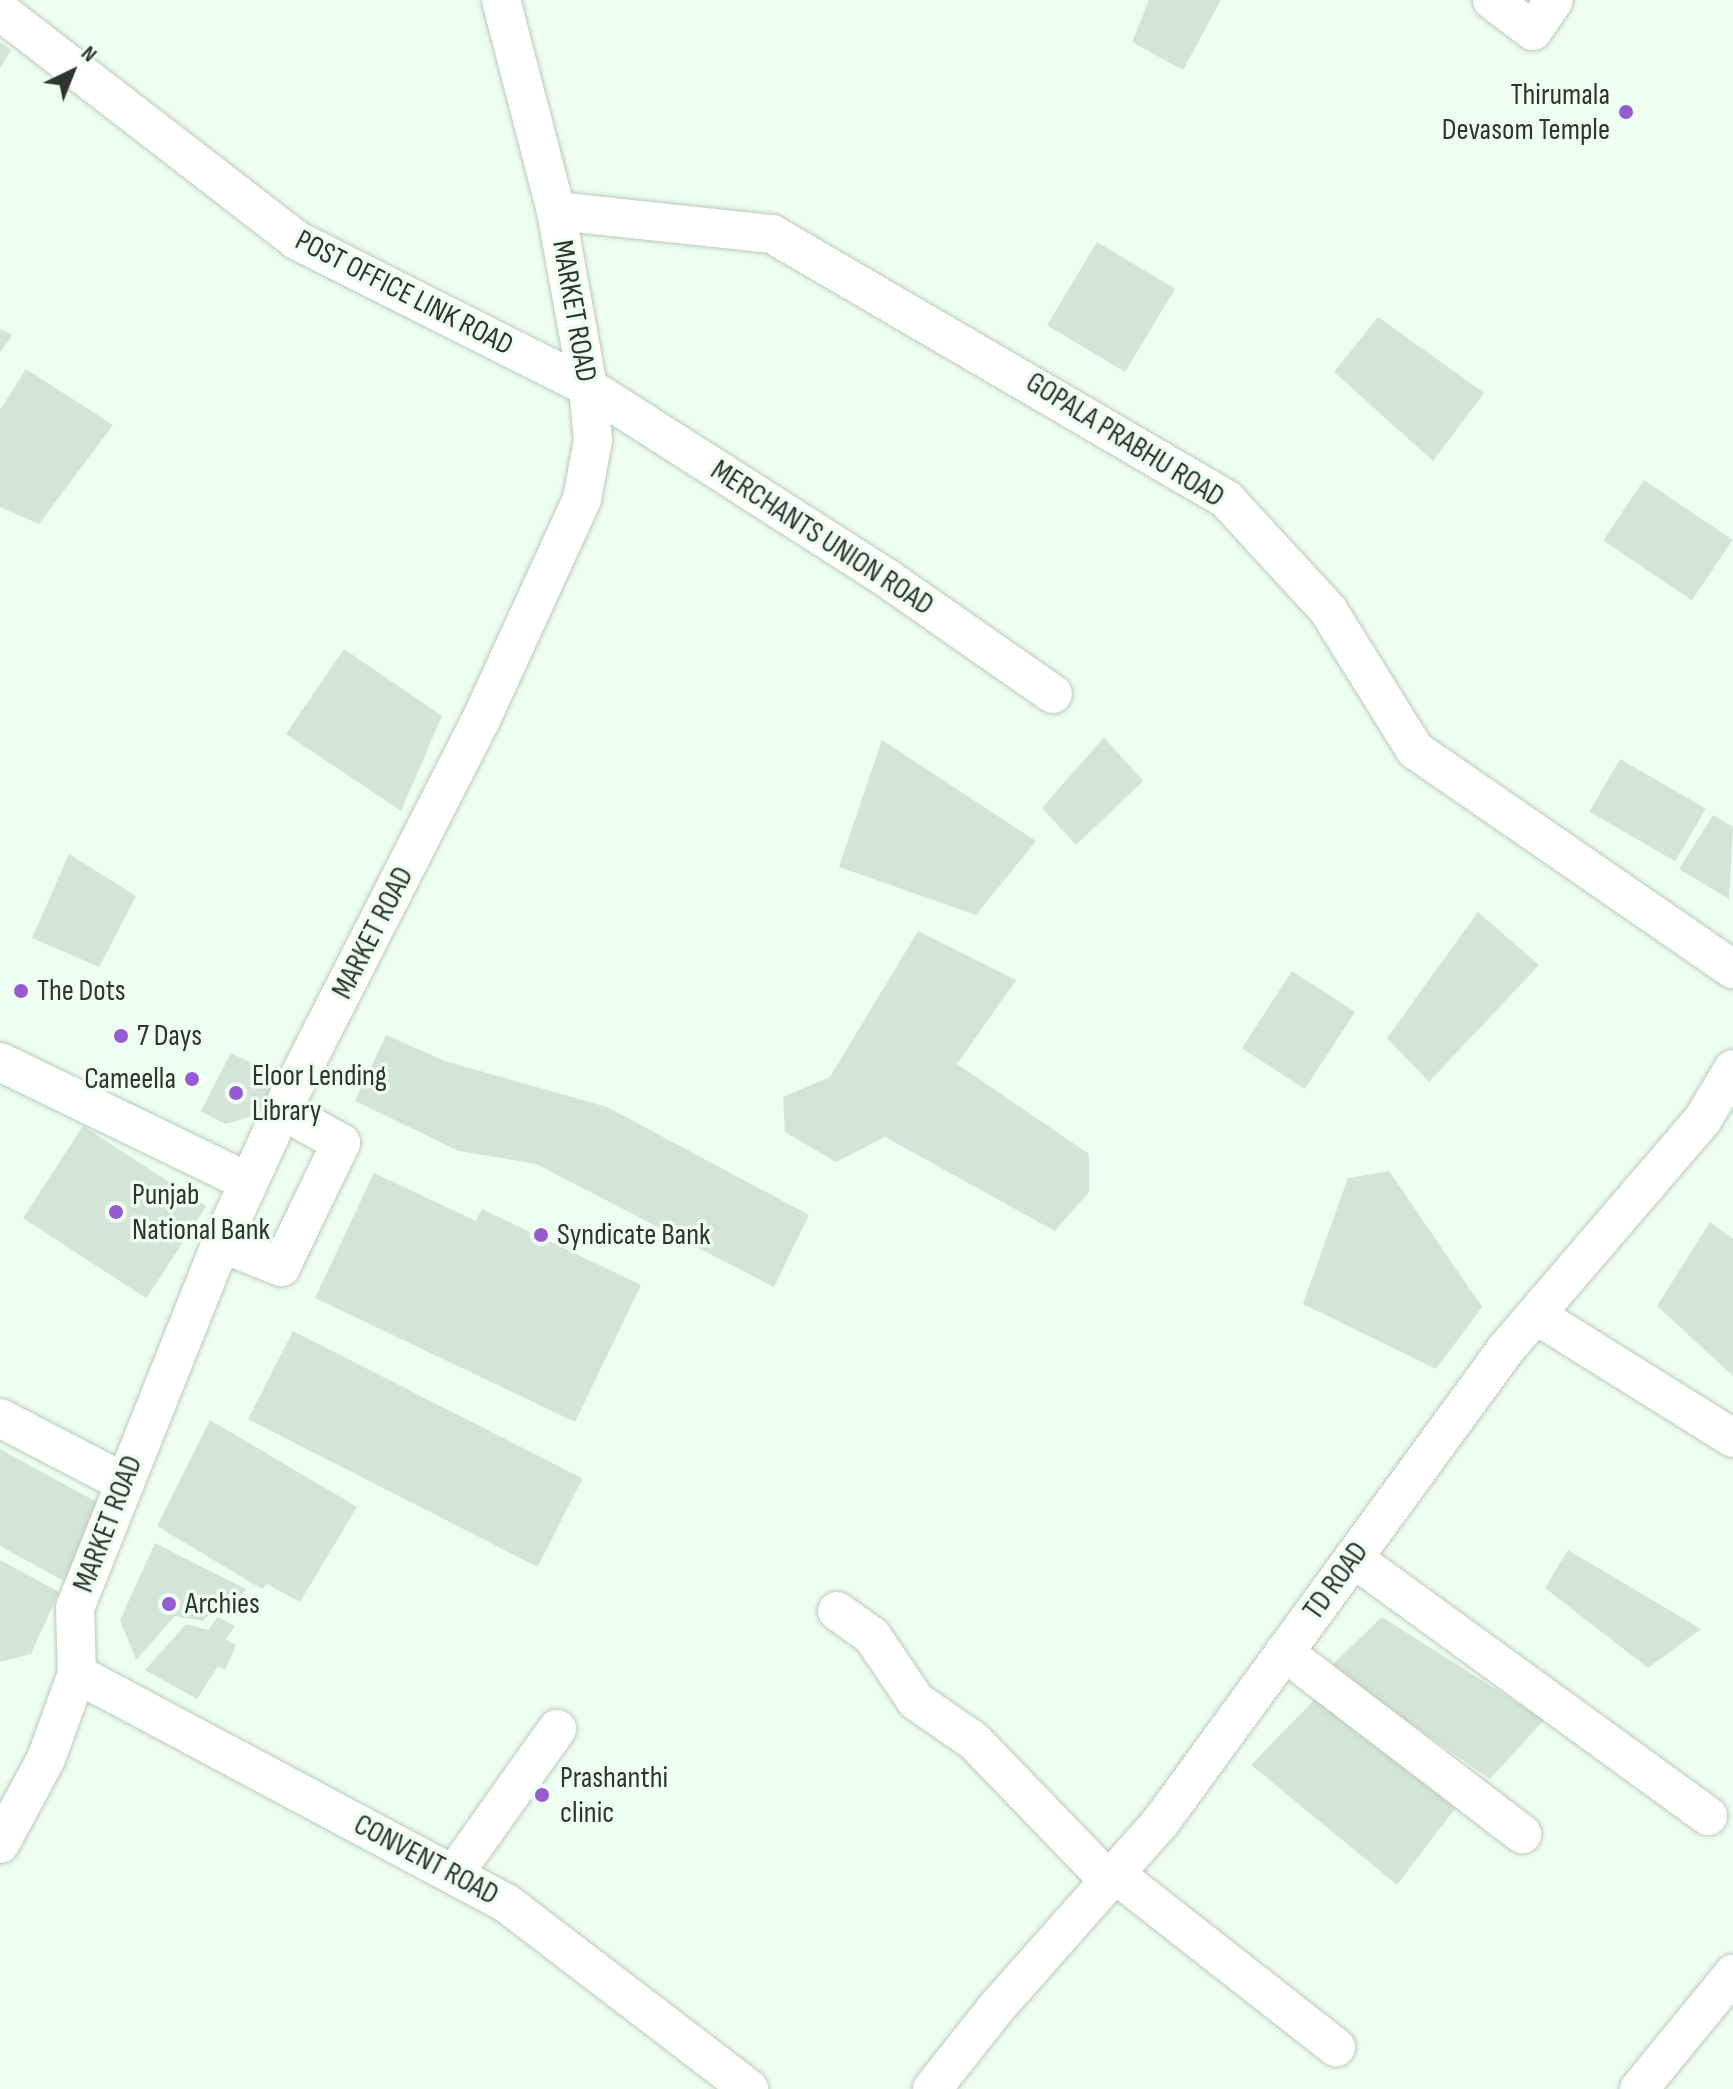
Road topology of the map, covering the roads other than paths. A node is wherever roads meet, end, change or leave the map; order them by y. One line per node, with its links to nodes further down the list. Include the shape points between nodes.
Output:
1 (501, 0): 5 (street, MARKET ROAD)
2 (1492, 0): 3 (street, via 1533,31)
3 (1554, 0)
4 (0, 11): 6 (street, POST OFFICE LINK ROAD, via 296,240)
5 (556, 211): 6 (street, MARKET ROAD); 8 (street, GOPALA PRABHU ROAD, via 772,234 1226,499 1328,610 1415,750)
6 (588, 387): 7 (street, MERCHANTS UNION ROAD, via 888,579); 11 (street, MARKET ROAD, via 593,440 582,499 480,722)
7 (1053, 694)
8 (1733, 969)
9 (0, 1062): 12 (street)
10 (1733, 1069): 14 (street, TD ROAD, via 1703,1119)
11 (282, 1110): 12 (street, MARKET ROAD); 13 (street, via 341,1143 281,1267)
12 (248, 1182): 13 (street, MARKET ROAD)
13 (221, 1243): 17 (street, MARKET ROAD)
14 (1536, 1315): 16 (street); 18 (street, TD ROAD)
15 (0, 1418): 17 (street)
16 (1733, 1438)
17 (123, 1482): 21 (street, MARKET ROAD, via 75,1608)
18 (1353, 1558): 20 (street, TD ROAD); 23 (street)
19 (837, 1611): 27 (street, via 872,1636 916,1701 974,1741)
20 (1284, 1652): 24 (street); 27 (street, TD ROAD, via 1160,1823)
21 (77, 1674): 25 (street, MARKET ROAD, via 46,1759); 26 (street, CONVENT ROAD)
22 (557, 1729): 26 (street)
23 (1708, 1816)
24 (1522, 1834)
25 (0, 1844)
26 (454, 1874): 30 (street, CONVENT ROAD, via 506,1903)
27 (1112, 1877): 29 (street); 31 (street, TD ROAD)
28 (1733, 1974): 32 (street)
29 (1336, 2047)
30 (749, 2089)
31 (932, 2089)
32 (1639, 2089)

